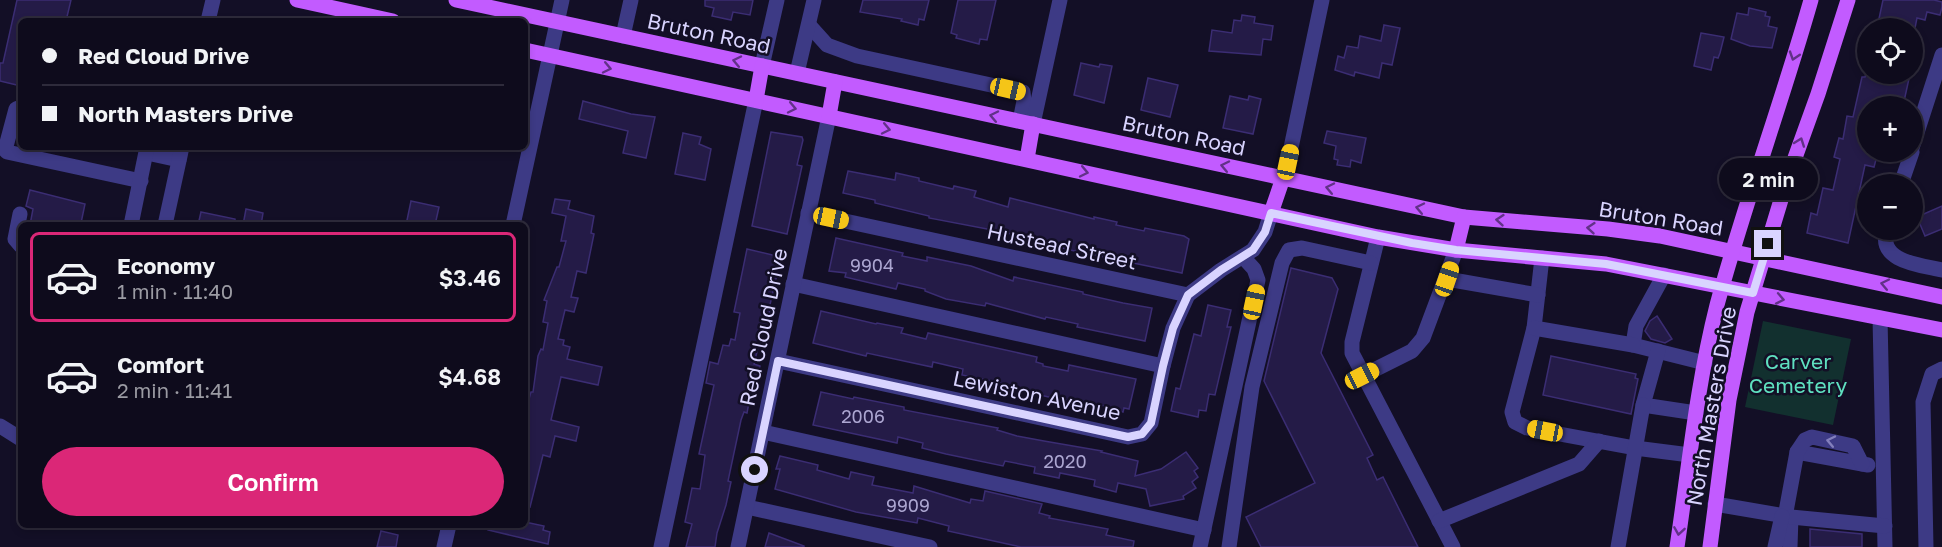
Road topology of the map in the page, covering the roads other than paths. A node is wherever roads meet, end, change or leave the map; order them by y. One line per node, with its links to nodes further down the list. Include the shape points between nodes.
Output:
1 (213, 0): 13 (street)
2 (297, 0): 14 (main road)
3 (456, 0): 12 (main road, Bruton Road)
4 (562, 0): 15 (street)
5 (631, 0): 17 (street)
6 (777, 0): 21 (street)
7 (814, 0): 16 (street)
8 (1060, 0): 28 (street)
9 (1322, 0): 33 (street)
10 (1811, 0): 48 (main road, North Masters Drive, one-way to 48)
11 (1848, 0): 51 (main road, North Masters Drive, one-way to 11)
12 (479, 2): 15 (main road, Bruton Road)
13 (209, 18)
14 (379, 18)
15 (557, 22): 17 (main road, Bruton Road); 19 (street)
16 (808, 25): 22 (street); 28 (street, via 827,45 856,56 1023,92)
17 (623, 36): 21 (main road, Bruton Road, one-way to 17)
18 (528, 51): 19 (main road)
19 (550, 55): 24 (main road, one-way to 24); 42 (street)
20 (1942, 55): 26 (street)
21 (762, 66): 22 (main road, Bruton Road); 24 (main road)
22 (797, 73): 23 (main road, Bruton Road)
23 (835, 82): 27 (main road); 28 (main road, Bruton Road, one-way to 23)
24 (756, 100): 27 (main road, one-way to 27); 89 (street)
25 (18, 108): 29 (street)
26 (1923, 115)
27 (829, 116): 32 (main road, one-way to 32); 35 (street, Red Cloud Drive)
28 (1027, 123): 32 (main road); 33 (main road, Bruton Road, one-way to 28)
29 (3, 149): 34 (street)
30 (147, 150): 31 (street); 34 (street)
31 (181, 153): 41 (street)
32 (1027, 159): 36 (main road, one-way to 36)
33 (1283, 178): 36 (main road); 38 (main road, Bruton Road, one-way to 33)
34 (141, 181): 40 (street)
35 (808, 213): 56 (street, Red Cloud Drive); 59 (street, Hustead Street)
36 (1271, 213): 44 (main road); 49 (street, via 1265,232)
37 (20, 214): 39 (street)
38 (1464, 217): 47 (main road); 48 (main road, Bruton Road, one-way to 38, via 1608,229)
39 (18, 222)
40 (132, 222)
41 (166, 222)
42 (514, 222)
43 (18, 224): 46 (street)
44 (1378, 237): 47 (main road); 52 (street)
45 (1886, 240): 53 (street, via 1893,255 1902,260)
46 (18, 242)
47 (1456, 250): 50 (main road); 55 (street)
48 (1732, 251): 51 (main road, Bruton Road); 57 (main road, North Masters Drive)
49 (1244, 257): 59 (street); 87 (street, via 1258,280)
50 (1542, 258): 54 (main road); 60 (street)
51 (1763, 258): 58 (main road, North Masters Drive); 61 (main road, Bruton Road, one-way to 51)
52 (1371, 264): 71 (street, via 1352,342 1352,353); 93 (street, via 1302,248 1289,250 1281,263 1252,387)
53 (1942, 270)
54 (1664, 274): 57 (main road); 65 (street, via 1636,326)
55 (1447, 279): 60 (street); 71 (street, via 1423,338 1412,351)
56 (793, 284): 67 (street, Red Cloud Drive); 69 (street)
57 (1722, 287): 58 (main road); 68 (main road, North Masters Drive)
58 (1753, 293): 62 (main road, one-way to 62); 81 (main road, North Masters Drive, via 1729,400)
59 (1188, 295): 69 (street, Lewiston Avenue, via 1173,328)
60 (1538, 295): 63 (street)
61 (1942, 297)
62 (1880, 318): 64 (main road); 80 (street)
63 (1534, 328): 65 (street); 77 (street, via 1512,412 1515,422 1527,428)
64 (1942, 330)
65 (1633, 345): 66 (street)
66 (1658, 351): 68 (street); 72 (street)
67 (778, 361): 69 (street, Lewiston Avenue, via 1128,437 1142,434 1151,423); 75 (street, Red Cloud Drive)
68 (1705, 363): 73 (main road, North Masters Drive)
69 (1163, 366)
70 (1942, 369): 101 (street, via 1932,375 1923,402)
71 (1362, 376): 84 (street)
72 (1643, 405): 73 (street); 78 (street)
73 (1696, 412): 79 (main road, North Masters Drive)
74 (0, 426): 76 (street)
75 (763, 432): 82 (street, Red Cloud Drive); 87 (street)
76 (18, 437)
77 (1599, 441): 78 (street); 84 (street, via 1579,464)
78 (1635, 448): 79 (street); 95 (street)
79 (1690, 455): 96 (main road, North Masters Drive, one-way to 96)
80 (1884, 468): 83 (street, via 1862,464 1853,446 1812,436 1804,440 1797,452); 85 (street)
81 (1715, 504): 83 (street); 97 (main road, North Masters Drive)
82 (747, 507): 90 (street, Red Cloud Drive); 91 (street)
83 (1786, 517): 85 (street); 98 (street); 99 (street)
84 (1439, 521): 94 (street)
85 (1885, 526): 100 (street)
86 (448, 528): 88 (street)
87 (1204, 530): 92 (street)
88 (444, 547)
89 (661, 547)
90 (738, 547)
91 (930, 547)
92 (1200, 547)
93 (1229, 547)
94 (1453, 547)
95 (1618, 547)
96 (1677, 547)
97 (1710, 547)
98 (1775, 547)
99 (1790, 547)
100 (1885, 547)
101 (1926, 547)

